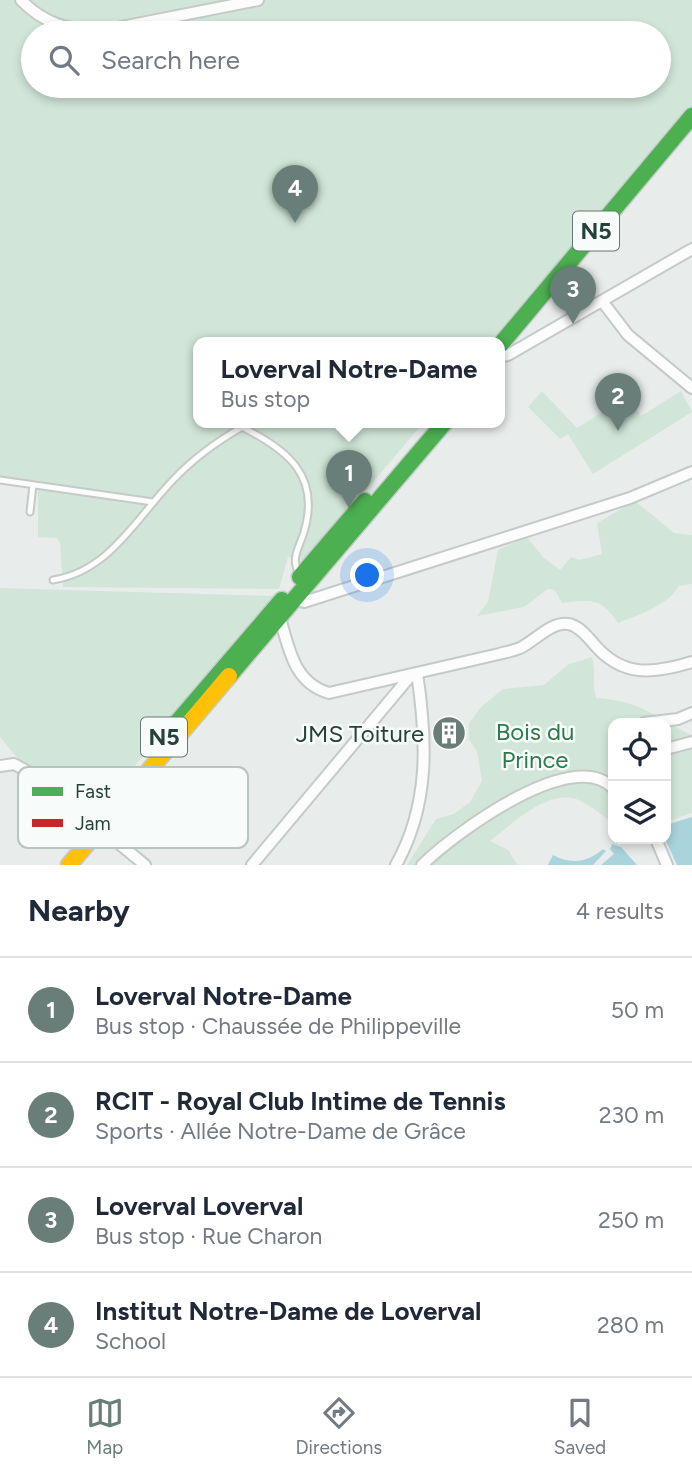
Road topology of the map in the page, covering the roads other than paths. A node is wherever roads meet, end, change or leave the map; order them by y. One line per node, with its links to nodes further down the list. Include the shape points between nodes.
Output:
1 (21, 0): 3 (street)
2 (258, 0): 4 (street)
3 (48, 21)
4 (152, 21)
5 (692, 116): 9 (main road, N5)
6 (692, 132): 10 (main road, N5)
7 (692, 249): 8 (street)
8 (602, 301): 11 (street); 12 (street, via 628,335)
9 (505, 349)
10 (505, 349)
11 (505, 352)
12 (692, 388)
13 (428, 428): 20 (main road, N5)
14 (440, 428): 22 (main road, N5)
15 (692, 472): 22 (street, via 630,498 405,573 304,602)
16 (0, 481): 17 (lane)
17 (33, 485): 18 (lane); 19 (lane)
18 (153, 502): 20 (lane, via 208,447 242,428 272,443 299,466 309,506 296,552); 21 (lane, via 95,566)
19 (30, 512)
20 (301, 576): 22 (main road, N5)
21 (53, 580)
22 (292, 595): 23 (main road, N5)
23 (276, 614): 25 (street, via 297,669 316,689 330,693); 32 (main road, N5)
24 (692, 662): 25 (street, via 661,671 627,668 568,624 548,630 521,648)
25 (415, 674): 41 (street); 42 (street, via 422,704 425,784 418,815)
26 (692, 713): 27 (street)
27 (671, 720)
28 (692, 742): 29 (street)
29 (671, 747)
30 (0, 766): 31 (street)
31 (19, 767)
32 (146, 767)
33 (608, 784): 43 (street, via 598,777 564,779 483,815)
34 (658, 844): 44 (street)
35 (74, 848): 38 (main road, N5)
36 (81, 848): 39 (main road, N5)
37 (126, 848): 40 (street)
38 (58, 865)
39 (69, 865)
40 (145, 865)
41 (252, 865)
42 (396, 865)
43 (422, 865)
44 (667, 865)

